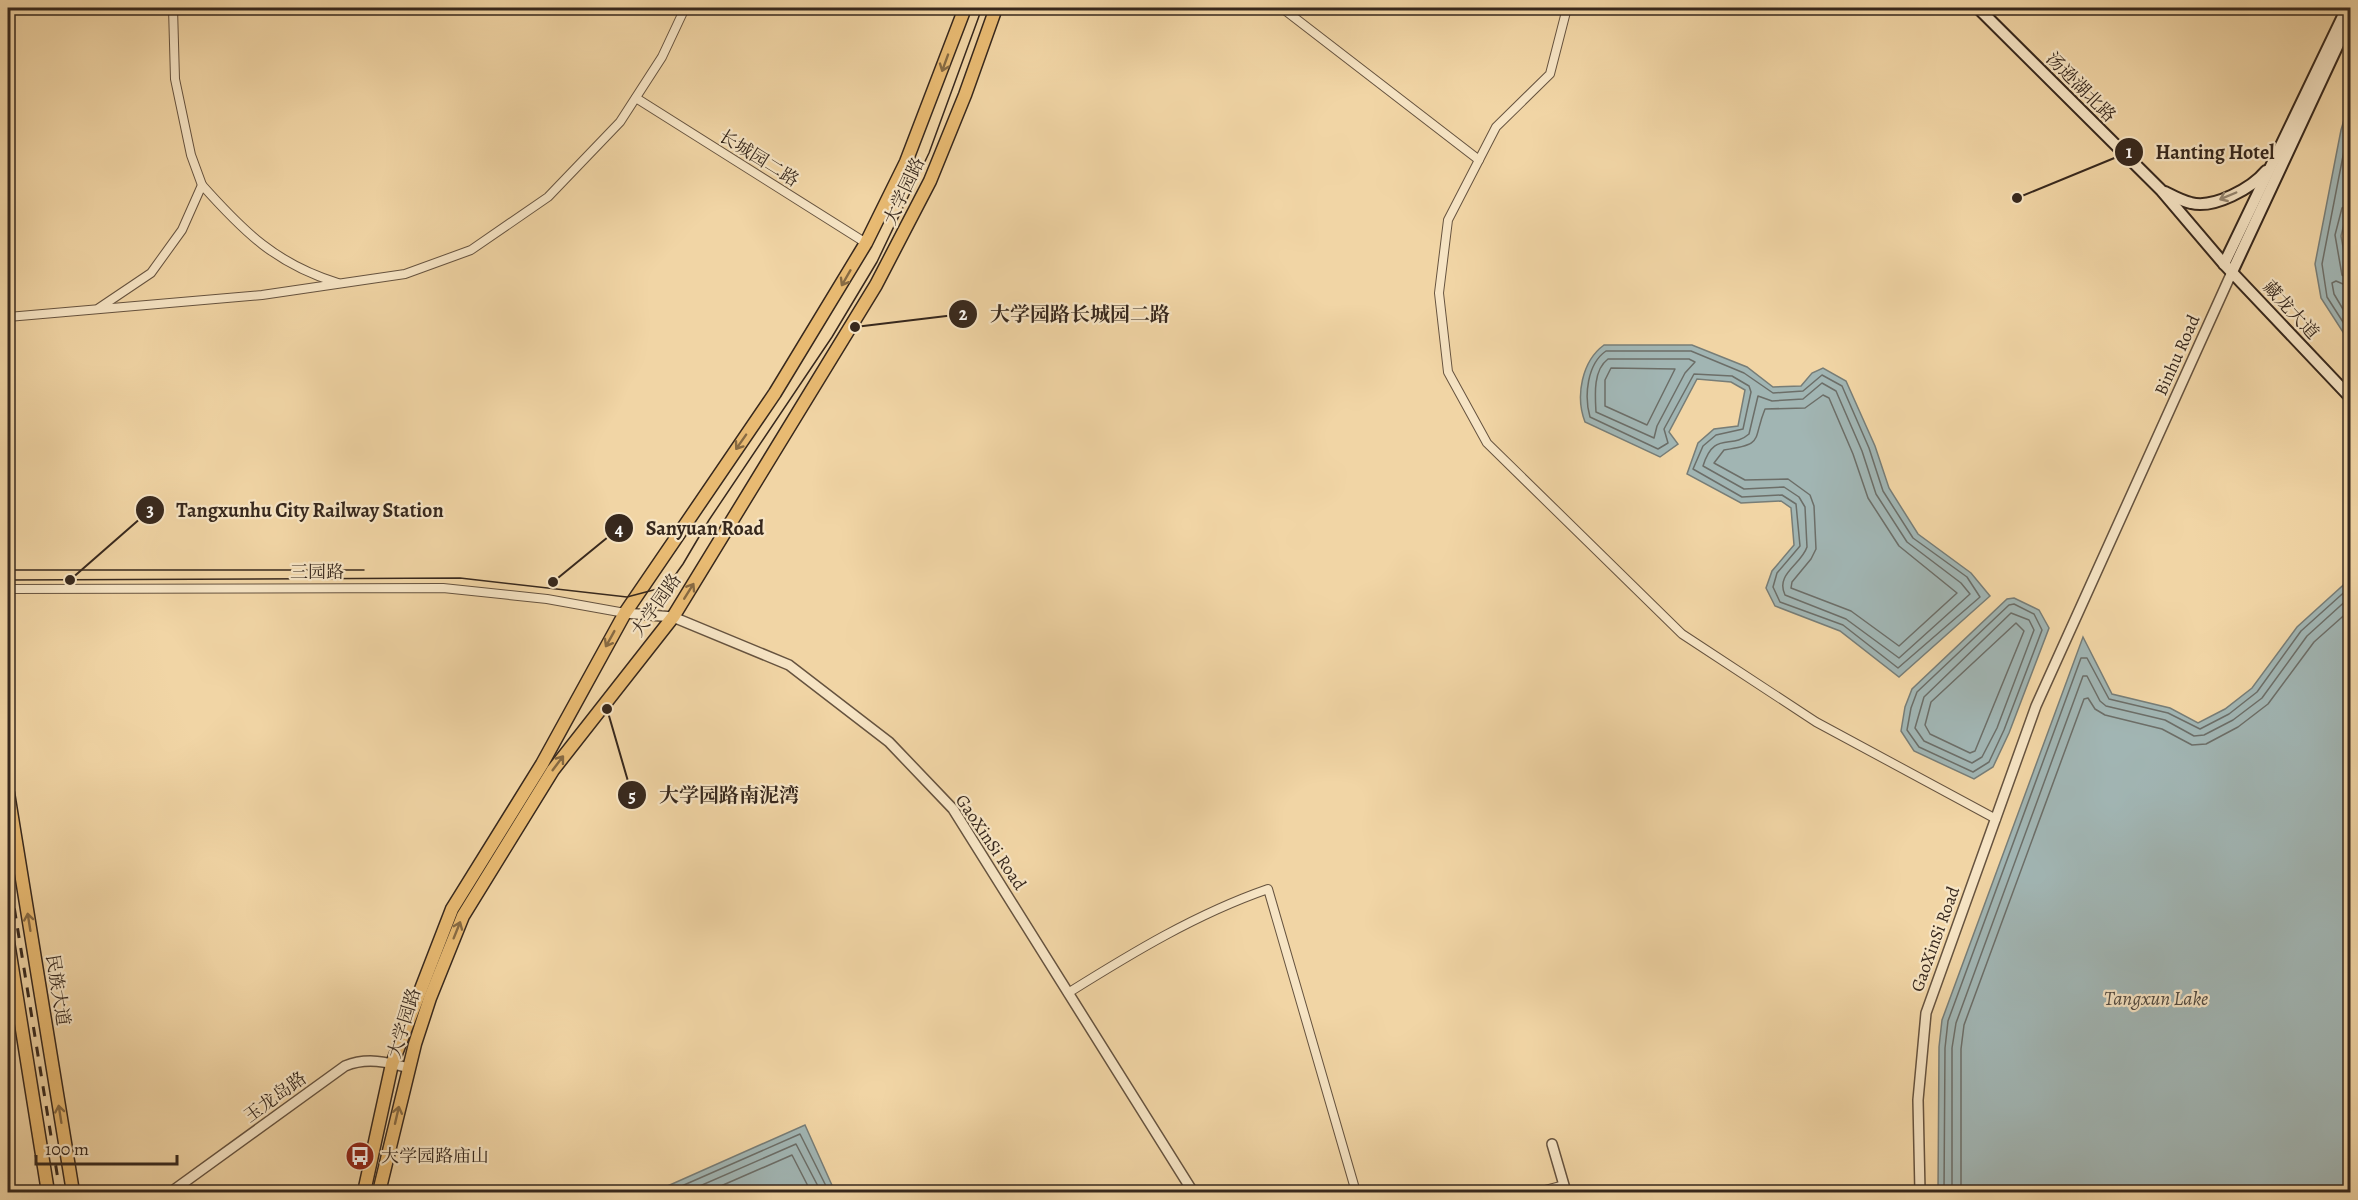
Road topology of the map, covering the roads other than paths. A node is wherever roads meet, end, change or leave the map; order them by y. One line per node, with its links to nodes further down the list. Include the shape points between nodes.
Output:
1 (173, 8): 13 (street, via 175,79 191,154)
2 (685, 8): 10 (street, via 662,57)
3 (964, 8): 15 (main road, 大学园路, one-way to 15, via 906,162)
4 (996, 8): 23 (main road, 大学园路, one-way to 4, via 881,276 930,181)
5 (1282, 8): 11 (street)
6 (1567, 8): 11 (street, via 1550,74 1496,127)
7 (1978, 8): 14 (main road, 汤逊湖北路)
8 (2347, 8): 12 (main road, Binhu Road)
9 (2350, 19): 16 (main road, Binhu Road)
10 (636, 98): 15 (street, 长城园二路); 17 (street, via 620,122 548,197 471,250 405,274)
11 (1479, 160): 25 (street, via 1448,220 1439,293 1448,372 1488,443 1682,634 1816,722)
12 (2274, 161): 14 (main road, 汤逊湖北路, one-way to 14, via 2262,176 2235,194 2213,202 2192,204); 16 (main road, Binhu Road)
13 (202, 185): 17 (street, via 263,246 305,273); 18 (street, via 182,230 151,273)
14 (2161, 190): 16 (main road, 汤逊湖北路)
15 (866, 243): 22 (main road, 大学园路, one-way to 22, via 775,393)
16 (2228, 268): 20 (main road, 藏龙大道); 25 (street, Binhu Road, via 2036,706)
17 (340, 283): 18 (street)
18 (97, 309): 19 (street)
19 (8, 317)
20 (2350, 398)
21 (8, 589): 22 (street, 三园路, via 443,588 547,599)
22 (625, 613): 23 (street, GaoXinSi Road); 28 (main road, 大学园路, one-way to 28, via 542,764 452,909)
23 (672, 617): 27 (street, GaoXinSi Road, via 789,665 889,742 953,809); 29 (main road, 大学园路, one-way to 23, via 430,998 463,916 553,770)
24 (8, 793): 33 (main road, 民族大道, one-way to 24)
25 (1996, 819): 40 (street, GaoXinSi Road, via 1926,1013 1918,1100)
26 (8, 942): 32 (main road)
27 (1068, 993): 37 (street, GaoXinSi Road); 38 (street, via 1146,945 1231,902 1268,890)
28 (392, 1064): 29 (street, 玉龙岛路); 34 (street, 玉龙岛路, via 357,1060 345,1066); 35 (main road, 大学园路)
29 (409, 1068): 36 (main road, 大学园路, one-way to 29)
30 (1552, 1144): 31 (street)
31 (1565, 1189): 39 (street)
32 (48, 1192)
33 (73, 1192)
34 (171, 1192)
35 (364, 1192)
36 (379, 1192)
37 (1193, 1192)
38 (1356, 1192)
39 (1537, 1192)
40 (1920, 1192)

